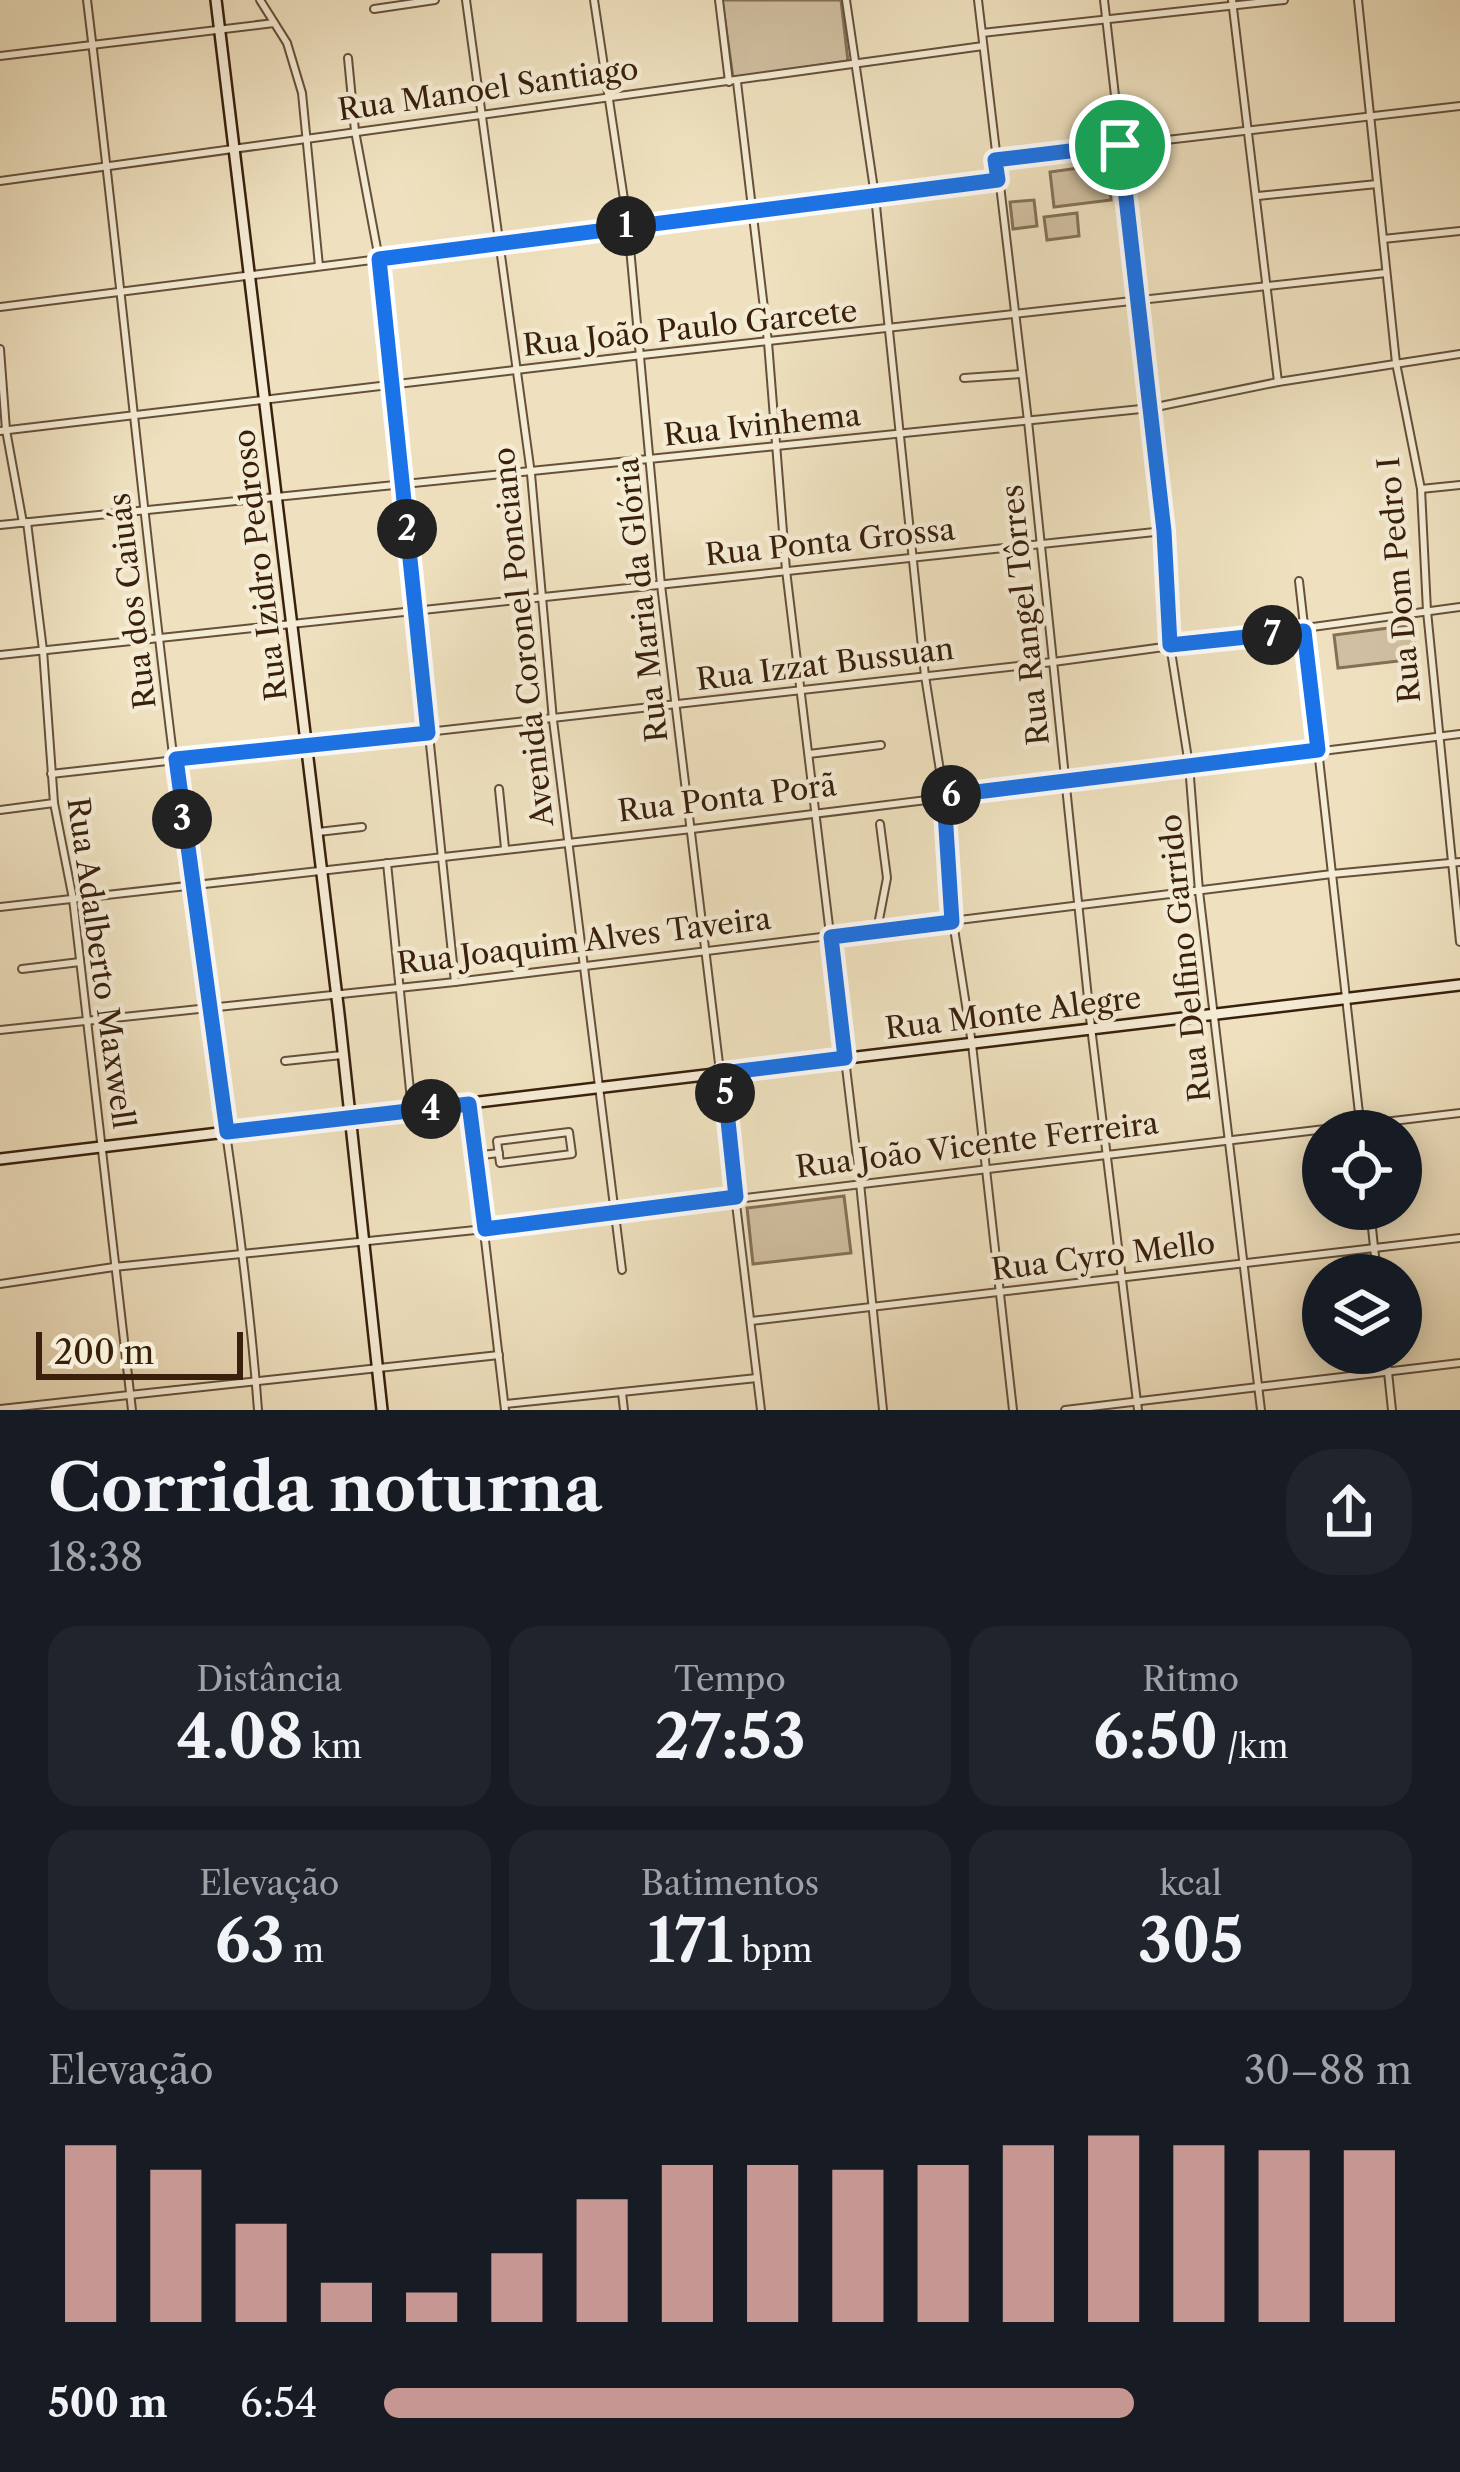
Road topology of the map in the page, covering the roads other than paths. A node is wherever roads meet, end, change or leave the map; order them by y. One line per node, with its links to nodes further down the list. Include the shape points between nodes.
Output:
1 (87, 0): 19 (street, Rua dos Caiuás)
2 (215, 0): 17 (street, Rua Izidro Pedroso)
3 (260, 0): 16 (street)
4 (435, 0): 14 (street)
5 (466, 0): 27 (street, Avenida Coronel Ponciano)
6 (594, 0): 25 (street, Rua Maria da Glória)
7 (718, 0): 24 (street)
8 (847, 0): 23 (street)
9 (978, 0): 18 (street, Rua Rangel Tôrres)
10 (1104, 0): 15 (street, Rua Delfino Garrido)
11 (1284, 0): 13 (street)
12 (1358, 0): 28 (street, Rua Dom Pedro I)
13 (1232, 3): 15 (street); 29 (street)
14 (374, 9)
15 (1106, 20): 18 (street); 32 (street, Rua Delfino Garrido)
16 (274, 23): 17 (street); 31 (street, via 294,62)
17 (219, 28): 19 (street); 33 (street, Rua Izidro Pedroso)
18 (982, 33): 20 (street, Rua Rangel Tôrres)
19 (92, 45): 21 (street); 35 (street, Rua dos Caiuás)
20 (983, 46): 23 (street, Rua Manoel Santiago); 34 (street, Rua Rangel Tôrres)
21 (0, 56)
22 (348, 58): 30 (street)
23 (856, 65): 24 (street, Rua Manoel Santiago); 39 (street)
24 (733, 82): 25 (street, Rua Manoel Santiago); 41 (street)
25 (610, 95): 27 (street, Rua Manoel Santiago); 42 (street, Rua Maria da Glória)
26 (1460, 106): 28 (street)
27 (480, 115): 30 (street, Rua Manoel Santiago); 45 (street, Avenida Coronel Ponciano)
28 (1369, 116): 29 (street); 38 (street, Rua Dom Pedro I)
29 (1249, 129): 32 (street); 40 (street)
30 (355, 131): 31 (street, Rua Manoel Santiago); 46 (street)
31 (307, 138): 33 (street, Rua Manoel Santiago); 47 (street)
32 (1120, 145): 34 (street); 52 (street, Rua Delfino Garrido)
33 (234, 150): 35 (street, Rua Manoel Santiago); 49 (street, Rua Izidro Pedroso)
34 (995, 160): 36 (street, Rua Rangel Tôrres)
35 (106, 168): 37 (street, Rua Manoel Santiago); 51 (street, Rua dos Caiuás)
36 (998, 180): 39 (street); 54 (street, Rua Rangel Tôrres)
37 (0, 181)
38 (1377, 184): 40 (street); 44 (street, Rua Dom Pedro I)
39 (875, 196): 41 (street); 55 (street)
40 (1258, 196): 50 (street)
41 (751, 211): 42 (street); 56 (street)
42 (628, 226): 45 (street); 59 (street, Rua Maria da Glória)
43 (1460, 231): 44 (street)
44 (1383, 239): 48 (street, Rua Dom Pedro I)
45 (500, 241): 46 (street); 62 (street, Avenida Coronel Ponciano)
46 (379, 259): 47 (street); 66 (street)
47 (319, 266): 49 (street)
48 (1386, 273): 50 (street, Rua João Paulo Garcete); 60 (street, Rua Dom Pedro I)
49 (249, 275): 51 (street); 67 (street, Rua Izidro Pedroso)
50 (1268, 284): 52 (street, Rua João Paulo Garcete); 65 (street)
51 (121, 292): 53 (street); 69 (street, Rua dos Caiuás)
52 (1138, 299): 54 (street, Rua João Paulo Garcete); 68 (street, Rua Delfino Garrido)
53 (0, 307)
54 (1014, 315): 55 (street, Rua João Paulo Garcete); 63 (street, Rua Rangel Tôrres)
55 (891, 329): 56 (street, Rua João Paulo Garcete); 72 (street)
56 (768, 342): 59 (street, Rua João Paulo Garcete); 73 (street)
57 (0, 350): 71 (street, Rua Adalberto Maxwell)
58 (1460, 354): 60 (street); 61 (street)
59 (642, 355): 62 (street, Rua João Paulo Garcete); 74 (street, Rua Maria da Glória)
60 (1396, 363): 65 (street, Rua Ivinhema); 78 (street, Rua Dom Pedro I)
61 (1460, 364)
62 (515, 372): 66 (street, Rua João Paulo Garcete); 75 (street, Avenida Coronel Ponciano)
63 (1022, 374): 64 (street); 70 (street, Rua Rangel Tôrres)
64 (964, 378)
65 (1278, 382): 68 (street, Rua Ivinhema)
66 (391, 386): 67 (street, Rua João Paulo Garcete); 76 (street)
67 (264, 399): 69 (street, Rua João Paulo Garcete); 79 (street, Rua Izidro Pedroso)
68 (1151, 408): 70 (street, Rua Ivinhema); 83 (street, Rua Delfino Garrido)
69 (131, 416): 71 (street, Rua João Paulo Garcete); 80 (street, Rua dos Caiuás)
70 (1028, 421): 72 (street, Rua Ivinhema); 84 (street, Rua Rangel Tôrres)
71 (3, 431): 81 (street, Rua Adalberto Maxwell)
72 (901, 435): 73 (street, Rua Ivinhema); 85 (street)
73 (776, 446): 74 (street, Rua Ivinhema); 86 (street)
74 (651, 460): 75 (street, Rua Ivinhema); 88 (street, Rua Maria da Glória)
75 (531, 474): 76 (street, Rua Ivinhema); 89 (street, Avenida Coronel Ponciano)
76 (402, 484): 79 (street, Rua Ivinhema); 91 (street)
77 (1460, 485): 78 (street)
78 (1421, 489): 92 (street, Rua Dom Pedro I)
79 (276, 496): 80 (street, Rua Ivinhema); 93 (street, Rua Izidro Pedroso)
80 (146, 509): 81 (street, Rua Ivinhema); 95 (street, Rua dos Caiuás)
81 (25, 522): 82 (street, Rua Ivinhema); 97 (street, Rua Adalberto Maxwell)
82 (0, 525)
83 (1164, 531): 84 (street, Rua Ponta Grossa); 96 (street, Rua Delfino Garrido)
84 (1040, 544): 85 (street, Rua Ponta Grossa); 99 (street, Rua Rangel Tôrres)
85 (912, 559): 86 (street, Rua Ponta Grossa); 100 (street)
86 (786, 570): 88 (street, Rua Ponta Grossa); 101 (street)
87 (1298, 581): 94 (street)
88 (661, 585): 89 (street, Rua Ponta Grossa); 102 (street, Rua Maria da Glória)
89 (542, 598): 91 (street, Rua Ponta Grossa); 103 (street, Avenida Coronel Ponciano)
90 (1460, 608): 92 (street, Rua Izzat Bussuan)
91 (416, 610): 93 (street, Rua Ponta Grossa); 104 (street)
92 (1426, 611): 94 (street, Rua Izzat Bussuan); 106 (street, Rua Dom Pedro I)
93 (291, 624): 95 (street, Rua Ponta Grossa); 108 (street, Rua Izidro Pedroso)
94 (1304, 631): 96 (street, Rua Izzat Bussuan); 109 (street)
95 (160, 637): 97 (street, Rua Ponta Grossa); 111 (street, Rua dos Caiuás)
96 (1170, 645): 99 (street, Rua Izzat Bussuan); 112 (street, Rua Delfino Garrido)
97 (43, 650): 98 (street, Rua Ponta Grossa); 113 (street, Rua Adalberto Maxwell)
98 (0, 655)
99 (1054, 662): 100 (street, Rua Izzat Bussuan); 114 (street, Rua Rangel Tôrres)
100 (925, 676): 101 (street, Rua Izzat Bussuan); 116 (street)
101 (802, 691): 102 (street, Rua Izzat Bussuan); 110 (street)
102 (676, 705): 103 (street, Rua Izzat Bussuan); 122 (street, Rua Maria da Glória)
103 (554, 720): 104 (street, Rua Izzat Bussuan); 124 (street, Avenida Coronel Ponciano)
104 (428, 733): 108 (street, Rua Izzat Bussuan); 126 (street)
105 (1460, 734): 106 (street, Rua Ponta Porã)
106 (1438, 736): 109 (street, Rua Ponta Porã); 129 (street, Rua Dom Pedro I)
107 (881, 745): 110 (street)
108 (306, 746): 111 (street, Rua Izzat Bussuan); 123 (street, Rua Izidro Pedroso)
109 (1318, 750): 112 (street, Rua Ponta Porã); 131 (street)
110 (809, 754): 119 (street)
111 (176, 759): 113 (street, Rua Izzat Bussuan); 132 (street, Rua dos Caiuás)
112 (1190, 764): 114 (street, Rua Ponta Porã); 133 (street, Rua Delfino Garrido)
113 (51, 774): 117 (street, Rua Adalberto Maxwell)
114 (1067, 781): 116 (street, Rua Ponta Porã); 135 (street, Rua Rangel Tôrres)
115 (499, 789): 125 (street)
116 (944, 796): 119 (street, Rua Ponta Porã); 137 (street)
117 (54, 803): 118 (street); 134 (street, Rua Adalberto Maxwell)
118 (0, 809)
119 (817, 812): 122 (street, Rua Ponta Porã); 139 (street)
120 (880, 824): 138 (street, via 887,878)
121 (362, 827): 123 (street)
122 (691, 829): 124 (street, Rua Ponta Porã); 141 (street, Rua Maria da Glória)
123 (316, 832): 130 (street, Rua Izidro Pedroso)
124 (570, 841): 125 (street, Rua Ponta Porã); 143 (street, Avenida Coronel Ponciano)
125 (506, 848): 126 (street, Rua Ponta Porã)
126 (444, 856): 128 (street, Rua Ponta Porã); 145 (street)
127 (1460, 862): 129 (street, Rua Joaquim Alves Taveira)
128 (387, 863): 130 (street, Rua Ponta Porã); 147 (street)
129 (1450, 863): 131 (street, Rua Joaquim Alves Taveira); 140 (street, Rua Dom Pedro I)
130 (321, 871): 132 (street, Rua Ponta Porã); 148 (street, Rua Izidro Pedroso)
131 (1332, 874): 133 (street, Rua Joaquim Alves Taveira); 149 (street)
132 (190, 884): 134 (street, Rua Ponta Porã); 150 (street, Rua dos Caiuás)
133 (1199, 891): 135 (street, Rua Joaquim Alves Taveira); 151 (street, Rua Delfino Garrido)
134 (73, 899): 136 (street, Rua Ponta Porã); 142 (street, Rua Adalberto Maxwell)
135 (1078, 906): 137 (street, Rua Joaquim Alves Taveira); 153 (street, Rua Rangel Tôrres)
136 (0, 907)
137 (952, 922): 138 (street, Rua Joaquim Alves Taveira); 155 (street)
138 (877, 930): 139 (street, Rua Joaquim Alves Taveira)
139 (831, 937): 141 (street, Rua Joaquim Alves Taveira); 157 (street)
140 (1460, 942)
141 (707, 951): 143 (street, Rua Joaquim Alves Taveira); 159 (street, Rua Maria da Glória)
142 (80, 962): 144 (street); 152 (street, Rua Adalberto Maxwell)
143 (582, 967): 145 (street, Rua Joaquim Alves Taveira); 160 (street, Avenida Coronel Ponciano)
144 (22, 969)
145 (455, 982): 147 (street, Rua Joaquim Alves Taveira)
146 (1460, 985): 149 (street, Rua Monte Alegre)
147 (400, 988): 148 (street, Rua Joaquim Alves Taveira); 163 (street)
148 (336, 994): 150 (street, Rua Joaquim Alves Taveira); 156 (street, Rua Izidro Pedroso)
149 (1346, 998): 151 (street, Rua Monte Alegre); 162 (street)
150 (208, 1008): 152 (street, Rua Joaquim Alves Taveira); 167 (street, Rua dos Caiuás)
151 (1214, 1013): 153 (street, Rua Monte Alegre); 169 (street, Rua Delfino Garrido)
152 (88, 1021): 154 (street, Rua Joaquim Alves Taveira); 170 (street, Rua Adalberto Maxwell)
153 (1091, 1028): 155 (street, Rua Monte Alegre); 172 (street, Rua Rangel Tôrres)
154 (0, 1030)
155 (972, 1044): 157 (street, Rua Monte Alegre); 175 (street)
156 (343, 1055): 158 (street); 166 (street, Rua Izidro Pedroso)
157 (845, 1058): 159 (street, Rua Monte Alegre); 176 (street)
158 (285, 1061)
159 (723, 1073): 160 (street, Rua Monte Alegre); 177 (street, Rua Maria da Glória)
160 (597, 1087): 161 (street, Rua Monte Alegre); 178 (street, Avenida Coronel Ponciano)
161 (469, 1104): 163 (street, Rua Monte Alegre); 173 (street)
162 (1358, 1110)
163 (412, 1111): 166 (street, Rua Monte Alegre)
164 (1460, 1113): 165 (street, Rua João Vicente Ferreira)
165 (1422, 1119)
166 (348, 1120): 167 (street, Rua Monte Alegre); 182 (street, Rua Izidro Pedroso)
167 (227, 1132): 170 (street, Rua Monte Alegre); 184 (street, Rua dos Caiuás)
168 (1302, 1133): 169 (street, Rua João Vicente Ferreira)
169 (1228, 1139): 172 (street, Rua João Vicente Ferreira); 186 (street, Rua Delfino Garrido)
170 (103, 1147): 174 (street, Rua Monte Alegre); 187 (street, Rua Adalberto Maxwell)
171 (499, 1153): 171 (street, via 500,1163 572,1154 569,1132 497,1141); 173 (street)
172 (1109, 1155): 175 (street, Rua João Vicente Ferreira); 189 (street, Rua Rangel Tôrres)
173 (474, 1156): 179 (street)
174 (0, 1159)
175 (986, 1169): 176 (street, Rua João Vicente Ferreira); 191 (street)
176 (860, 1183): 177 (street, Rua João Vicente Ferreira); 192 (street)
177 (736, 1197): 178 (street, Rua João Vicente Ferreira); 193 (street, Rua Maria da Glória)
178 (614, 1214): 179 (street, Rua João Vicente Ferreira); 188 (street, Avenida Coronel Ponciano)
179 (485, 1229): 182 (street, Rua João Vicente Ferreira); 194 (street)
180 (1372, 1230): 183 (street)
181 (1460, 1238): 183 (street, Rua Cyro Mello)
182 (362, 1239): 184 (street, Rua João Vicente Ferreira); 197 (street, Rua Izidro Pedroso)
183 (1374, 1248): 185 (street); 186 (street, Rua Cyro Mello)
184 (240, 1254): 187 (street, Rua João Vicente Ferreira); 201 (street, Rua dos Caiuás)
185 (1375, 1254)
186 (1242, 1263): 189 (street, Rua Cyro Mello); 202 (street, Rua Delfino Garrido)
187 (114, 1267): 190 (street, Rua João Vicente Ferreira); 204 (street, Rua Adalberto Maxwell)
188 (622, 1270)
189 (1123, 1279): 191 (street, Rua Cyro Mello); 206 (street, Rua Rangel Tôrres)
190 (0, 1284)
191 (999, 1292): 192 (street, Rua Cyro Mello); 215 (street)
192 (873, 1306): 193 (street, Rua Cyro Mello); 214 (street)
193 (751, 1321): 200 (street, Rua Maria da Glória)
194 (499, 1355): 197 (street); 207 (street)
195 (1460, 1363): 196 (street)
196 (1422, 1367)
197 (377, 1370): 201 (street); 211 (street, Rua Izidro Pedroso)
198 (1362, 1374): 202 (street)
199 (1388, 1374): 218 (street)
200 (757, 1378): 203 (street); 213 (street, Rua Maria da Glória)
201 (256, 1384): 204 (street); 210 (street, Rua dos Caiuás)
202 (1259, 1386): 206 (street); 217 (street, Rua Delfino Garrido)
203 (622, 1393): 207 (street); 212 (street)
204 (131, 1396): 208 (street); 209 (street, Rua Adalberto Maxwell)
205 (0, 1399): 208 (street)
206 (1137, 1405): 216 (street)
207 (505, 1407)
208 (1, 1409)
209 (132, 1410)
210 (258, 1410)
211 (382, 1410)
212 (624, 1410)
213 (761, 1410)
214 (884, 1410)
215 (1013, 1410)
216 (1065, 1410)
217 (1262, 1410)
218 (1393, 1410)

